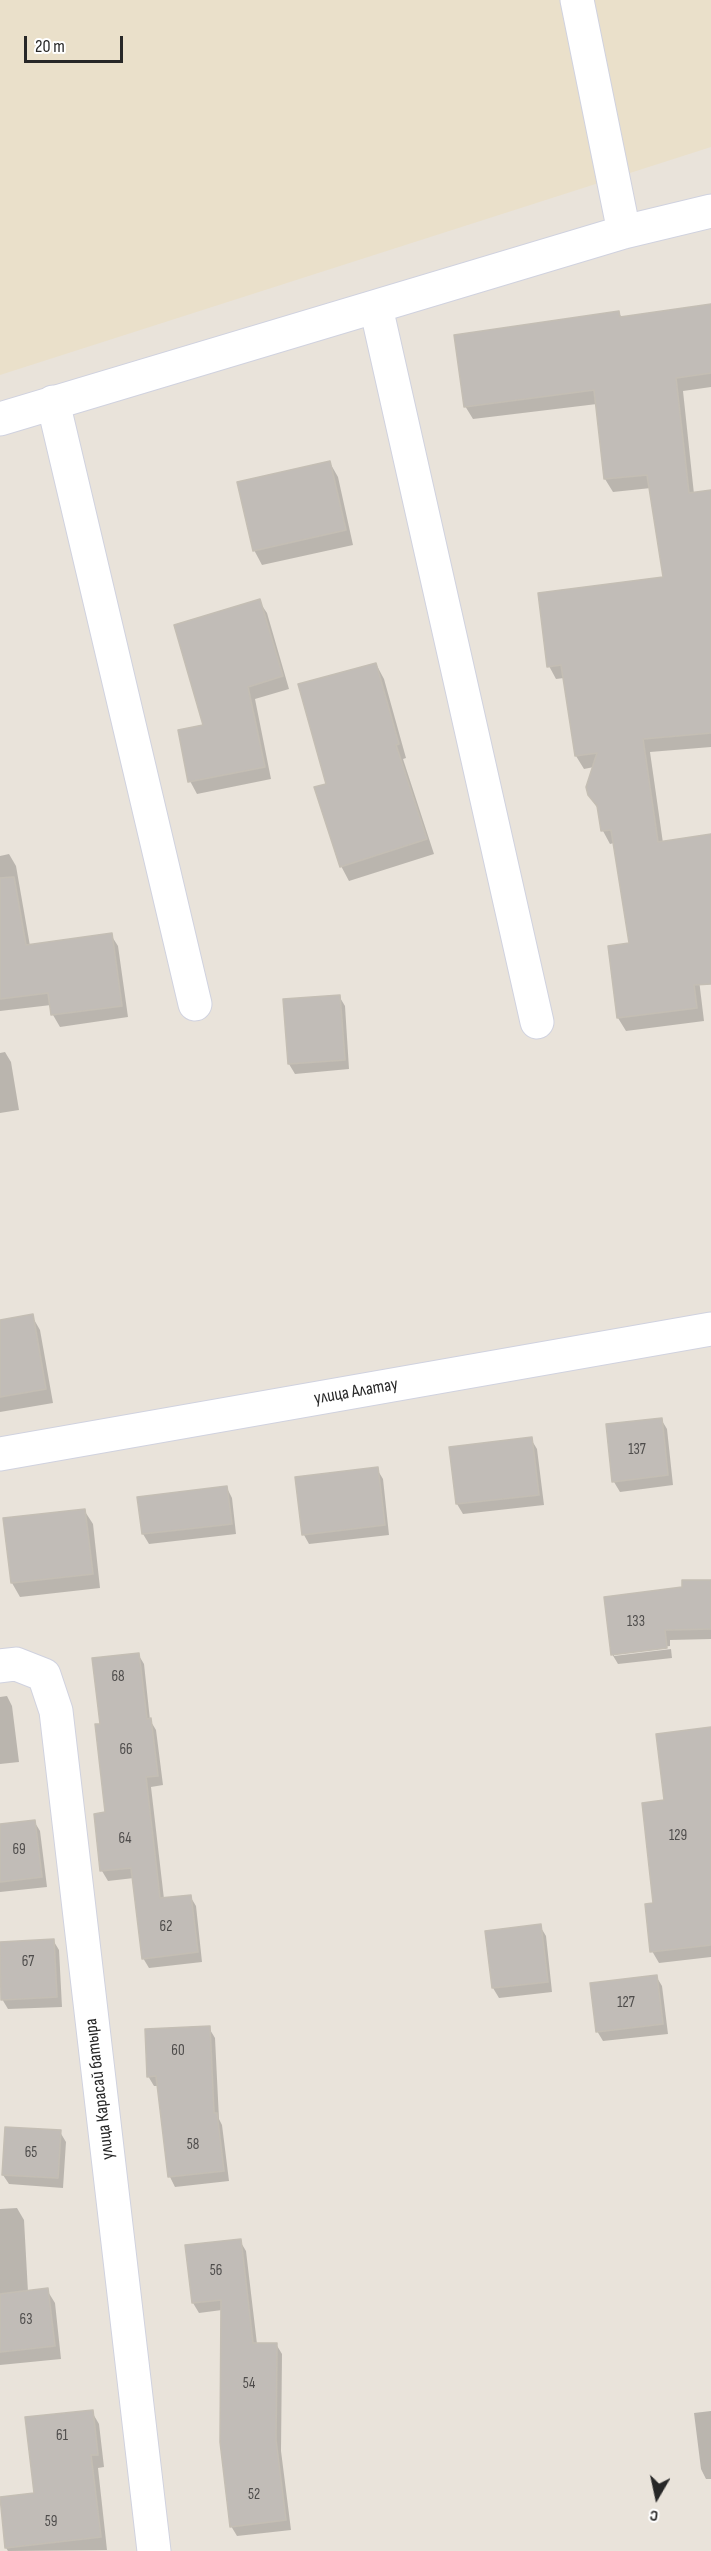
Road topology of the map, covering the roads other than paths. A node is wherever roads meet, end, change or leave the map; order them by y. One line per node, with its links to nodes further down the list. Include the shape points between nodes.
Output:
1 (577, 0): 3 (street)
2 (711, 211): 3 (street)
3 (624, 232): 4 (street)
4 (376, 307): 5 (street); 8 (street)
5 (53, 402): 6 (street); 7 (street)
6 (0, 419)
7 (195, 1004)
8 (537, 1022)
9 (711, 1329): 10 (street, улица Алатау)
10 (0, 1454)
11 (0, 1666): 12 (street, улица Карасай батыра, via 16,1664 44,1675 56,1711)
12 (154, 2551)

